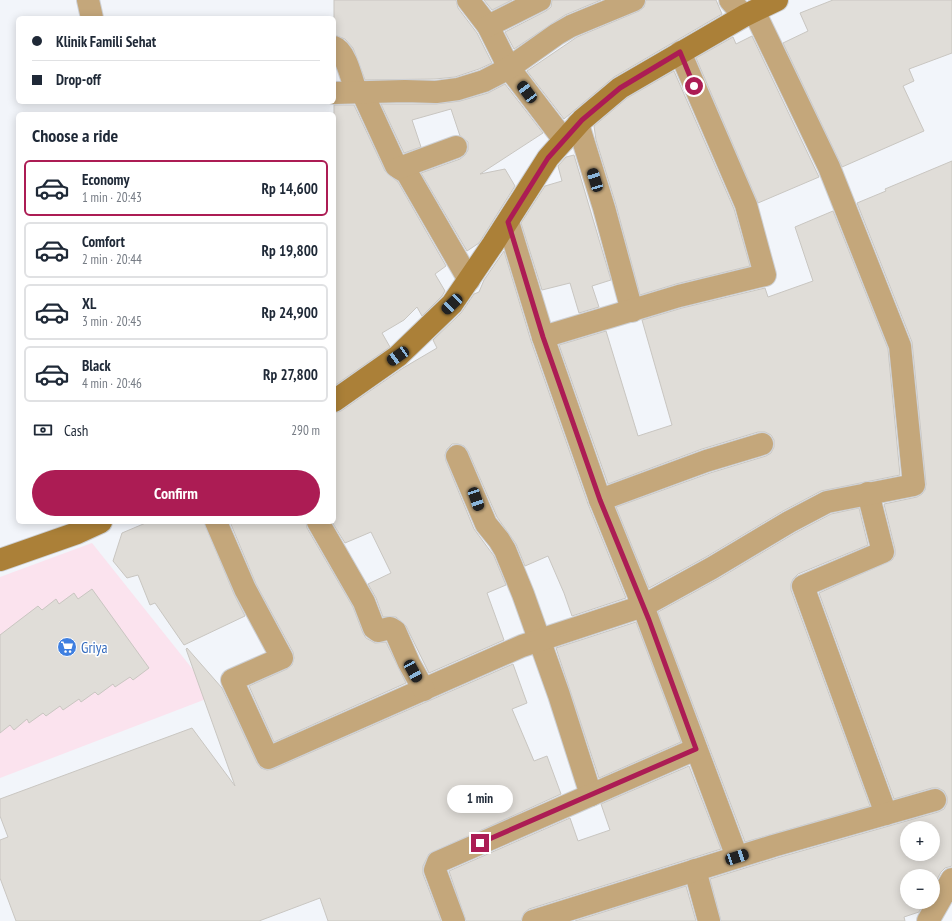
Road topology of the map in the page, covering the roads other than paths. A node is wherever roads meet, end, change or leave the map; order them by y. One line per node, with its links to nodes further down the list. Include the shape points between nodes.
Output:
1 (88, 0): 8 (street)
2 (468, 0): 9 (street)
3 (540, 0): 9 (street)
4 (634, 0): 12 (street, via 571,26)
5 (730, 0): 7 (street)
6 (777, 0): 7 (street)
7 (749, 14): 11 (street); 26 (street, via 829,167 900,346 914,485)
8 (92, 16)
9 (488, 26): 12 (street)
10 (336, 48): 13 (street, via 343,53)
11 (680, 52): 15 (street, via 620,88); 21 (street, via 746,205 765,275 679,296)
12 (509, 68): 13 (street, via 484,81 458,89 436,92); 16 (street)
13 (359, 92): 14 (street); 18 (street)
14 (336, 93)
15 (578, 124): 16 (street); 21 (street)
16 (564, 140): 19 (street, via 548,158)
17 (456, 147): 18 (street)
18 (399, 168): 20 (street, via 407,173)
19 (508, 222): 20 (street); 22 (street)
20 (469, 280): 23 (street, via 452,304 398,356)
21 (632, 311): 22 (street)
22 (543, 337): 27 (street)
23 (336, 401)
24 (762, 444): 27 (street, via 706,461)
25 (457, 456): 33 (street, via 486,524 500,540 507,555)
26 (868, 493): 32 (street, via 827,502); 38 (street, via 883,552 803,586)
27 (600, 500): 32 (street)
28 (97, 524): 31 (street, via 77,534)
29 (217, 524): 34 (street, via 245,589 282,658 232,680 268,758)
30 (319, 524): 34 (street, via 364,602 374,628 378,631 390,628 395,631)
31 (0, 560)
32 (643, 606): 33 (street); 35 (street)
33 (540, 640): 34 (street); 36 (street)
34 (424, 690)
35 (696, 749): 36 (street); 39 (street)
36 (591, 795): 42 (street, via 438,862 435,870)
37 (935, 800): 38 (street)
38 (886, 814): 39 (street)
39 (737, 857): 40 (street)
40 (695, 870): 43 (street); 44 (street)
41 (952, 879): 45 (street)
42 (454, 921)
43 (534, 921)
44 (709, 921)
45 (928, 921)

